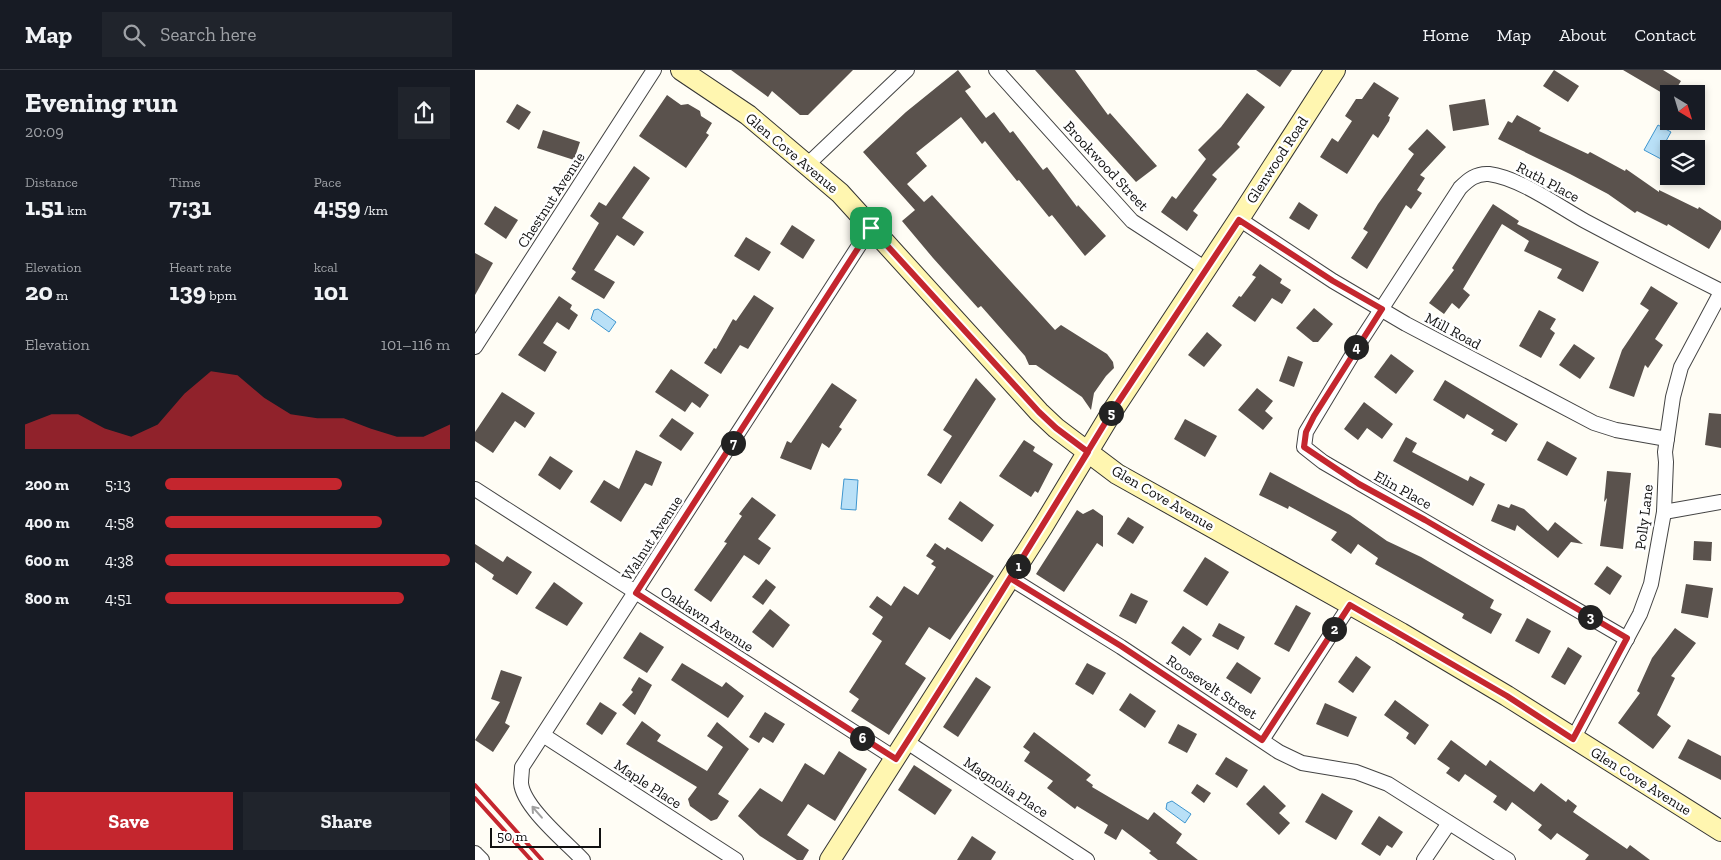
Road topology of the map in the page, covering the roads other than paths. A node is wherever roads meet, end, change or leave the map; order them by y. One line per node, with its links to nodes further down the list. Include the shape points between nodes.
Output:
1 (654, 70): 12 (street, Chestnut Avenue)
2 (907, 70): 6 (street)
3 (996, 70): 9 (street, Brookwood Street, via 1132,221)
4 (1335, 70): 7 (main road, Glenwood Road)
5 (683, 71): 6 (main road, Glen Cove Avenue, via 748,115)
6 (807, 165): 8 (main road, Glen Cove Avenue, via 839,192)
7 (1239, 220): 9 (main road, Glenwood Road); 11 (street, Mill Road)
8 (871, 228): 14 (main road, Glen Cove Avenue, via 1039,412); 19 (street, Walnut Avenue)
9 (1206, 269): 14 (main road, Glenwood Road)
10 (1721, 292): 11 (street, Ruth Place, via 1527,189 1503,177 1487,174 1469,179 1460,188); 13 (street, Polly Lane, via 1681,368)
11 (1382, 309): 13 (street, Mill Road, via 1594,423); 21 (street, Elin Place, via 1314,416 1306,432 1304,447 1359,484)
12 (475, 347)
13 (1667, 439): 17 (street, Polly Lane)
14 (1088, 452): 18 (main road, Glenwood Road); 20 (main road, Glen Cove Avenue, via 1117,474)
15 (475, 489): 19 (street, Oaklawn Avenue)
16 (1721, 502): 17 (street)
17 (1664, 512): 21 (street, Polly Lane, via 1651,584)
18 (1010, 578): 24 (street, Roosevelt Street, via 1121,646); 25 (main road, Glenwood Road)
19 (636, 593): 22 (street, Walnut Avenue); 26 (street, Oaklawn Avenue)
20 (1350, 605): 23 (main road, Glen Cove Avenue, via 1499,691); 24 (street)
21 (1627, 638): 23 (street, Polly Lane)
22 (543, 735): 31 (street, Walnut Avenue, one-way to 22, via 535,811 521,784 522,767); 32 (street, Maple Place)
23 (1573, 739): 28 (main road, Glen Cove Avenue)
24 (1262, 740): 27 (street, Roosevelt Street, via 1302,763 1373,777)
25 (907, 742): 26 (main road, Glenwood Road); 34 (street, Magnolia Place)
26 (896, 759): 33 (main road, Glenwood Road)
27 (1449, 823): 35 (street); 36 (street, Roosevelt Street)
28 (1721, 831)
29 (475, 853): 30 (street)
30 (482, 860)
31 (583, 860)
32 (736, 860)
33 (830, 860)
34 (1087, 860)
35 (1424, 860)
36 (1508, 860)

